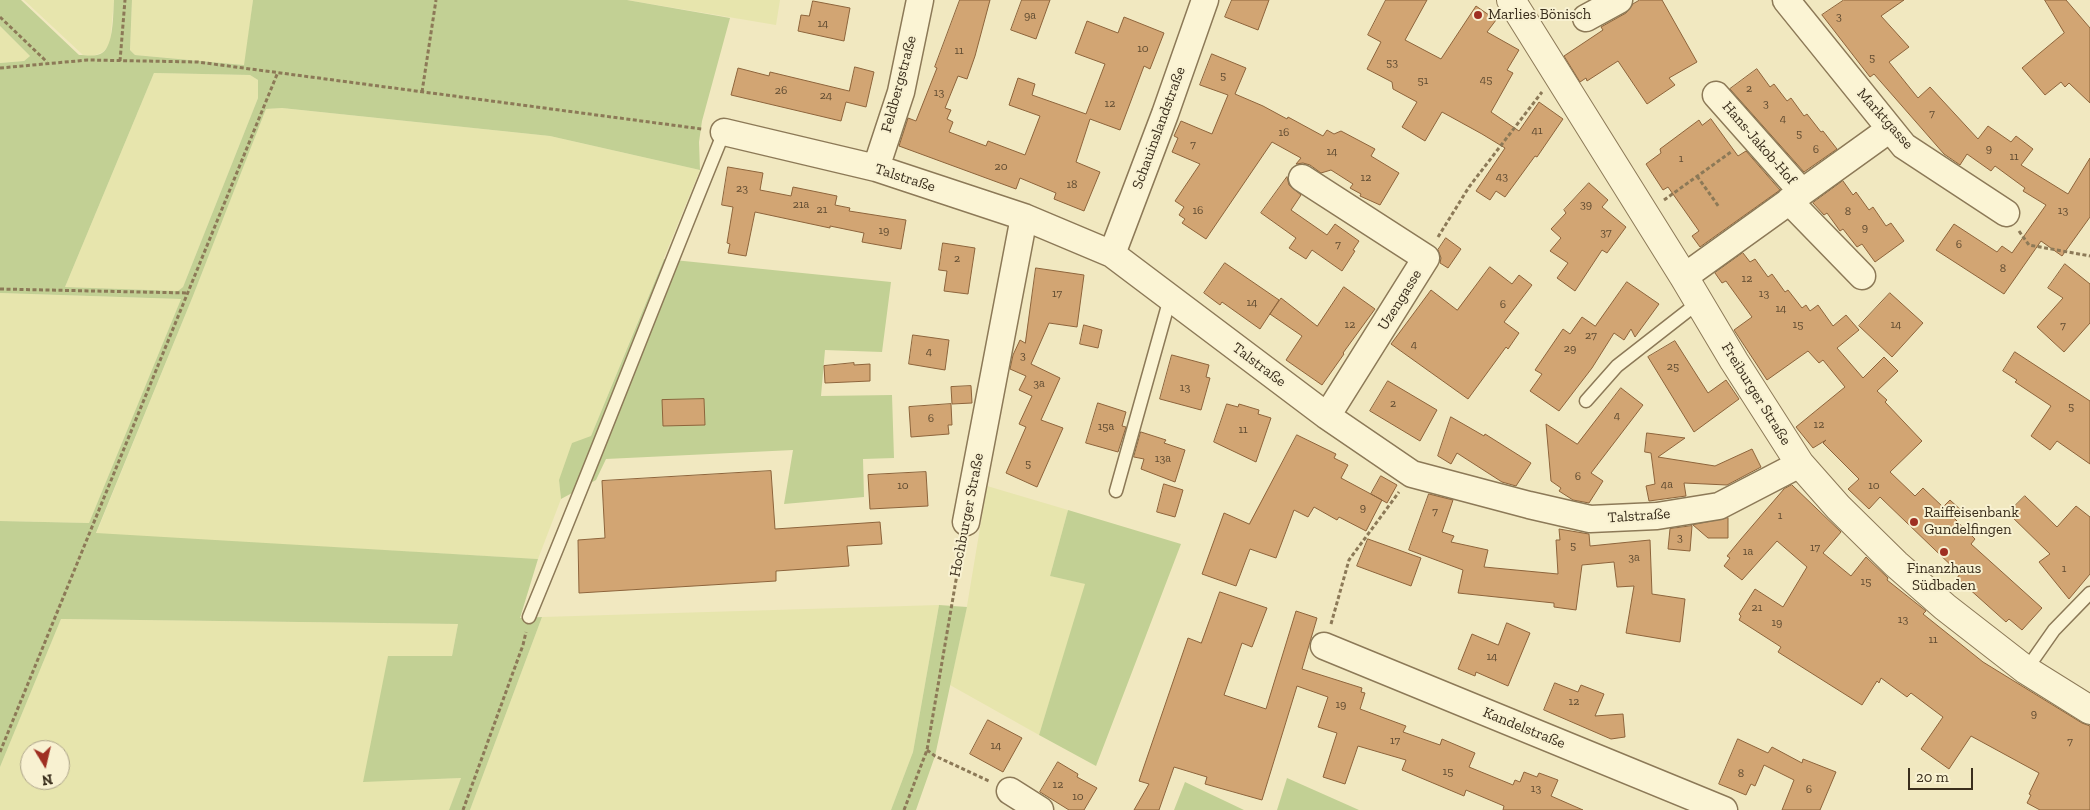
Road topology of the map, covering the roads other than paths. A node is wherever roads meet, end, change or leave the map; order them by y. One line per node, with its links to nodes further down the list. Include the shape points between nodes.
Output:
1 (920, 0): 10 (street, Feldbergstraße, via 901,92)
2 (1205, 0): 15 (street, Schauinslandstraße, via 1166,114)
3 (1511, 0): 17 (street, Freiburger Straße)
4 (1619, 0): 6 (street)
5 (1786, 0): 8 (street, Marktgasse)
6 (1586, 18)
7 (1716, 95): 12 (street, Hans-Jakob-Hof)
8 (1890, 129): 12 (street, Hans-Jakob-Hof); 13 (street, Marktgasse, via 1904,146)
9 (724, 132): 10 (street, Talstraße); 26 (lane)
10 (876, 168): 14 (street, Talstraße)
11 (1302, 178): 21 (street, Uzengasse, via 1426,258)
12 (1796, 197): 16 (street, Hans-Jakob-Hof); 17 (street, Hans-Jakob-Hof)
13 (2006, 213)
14 (1024, 217): 15 (street, Talstraße); 24 (street, Hochburger Straße)
15 (1112, 254): 18 (street, Talstraße)
16 (1862, 276)
17 (1684, 277): 19 (street, Freiburger Straße)
18 (1170, 298): 21 (street, Talstraße); 23 (lane)
19 (1699, 302): 20 (lane, via 1617,366); 22 (street, Freiburger Straße)
20 (1586, 401)
21 (1327, 416): 22 (street, Talstraße, via 1412,474 1590,519 1657,516 1720,506)
22 (1800, 464): 28 (street, Freiburger Straße, via 1896,564)
23 (1116, 491)
24 (966, 522)
25 (2090, 593): 28 (lane, via 2054,630)
26 (530, 617)
27 (1324, 646): 32 (street, Kandelstraße)
28 (2026, 670): 29 (street, Freiburger Straße)
29 (2090, 710)
30 (1010, 791): 31 (street)
31 (1040, 810)
32 (1724, 810)

